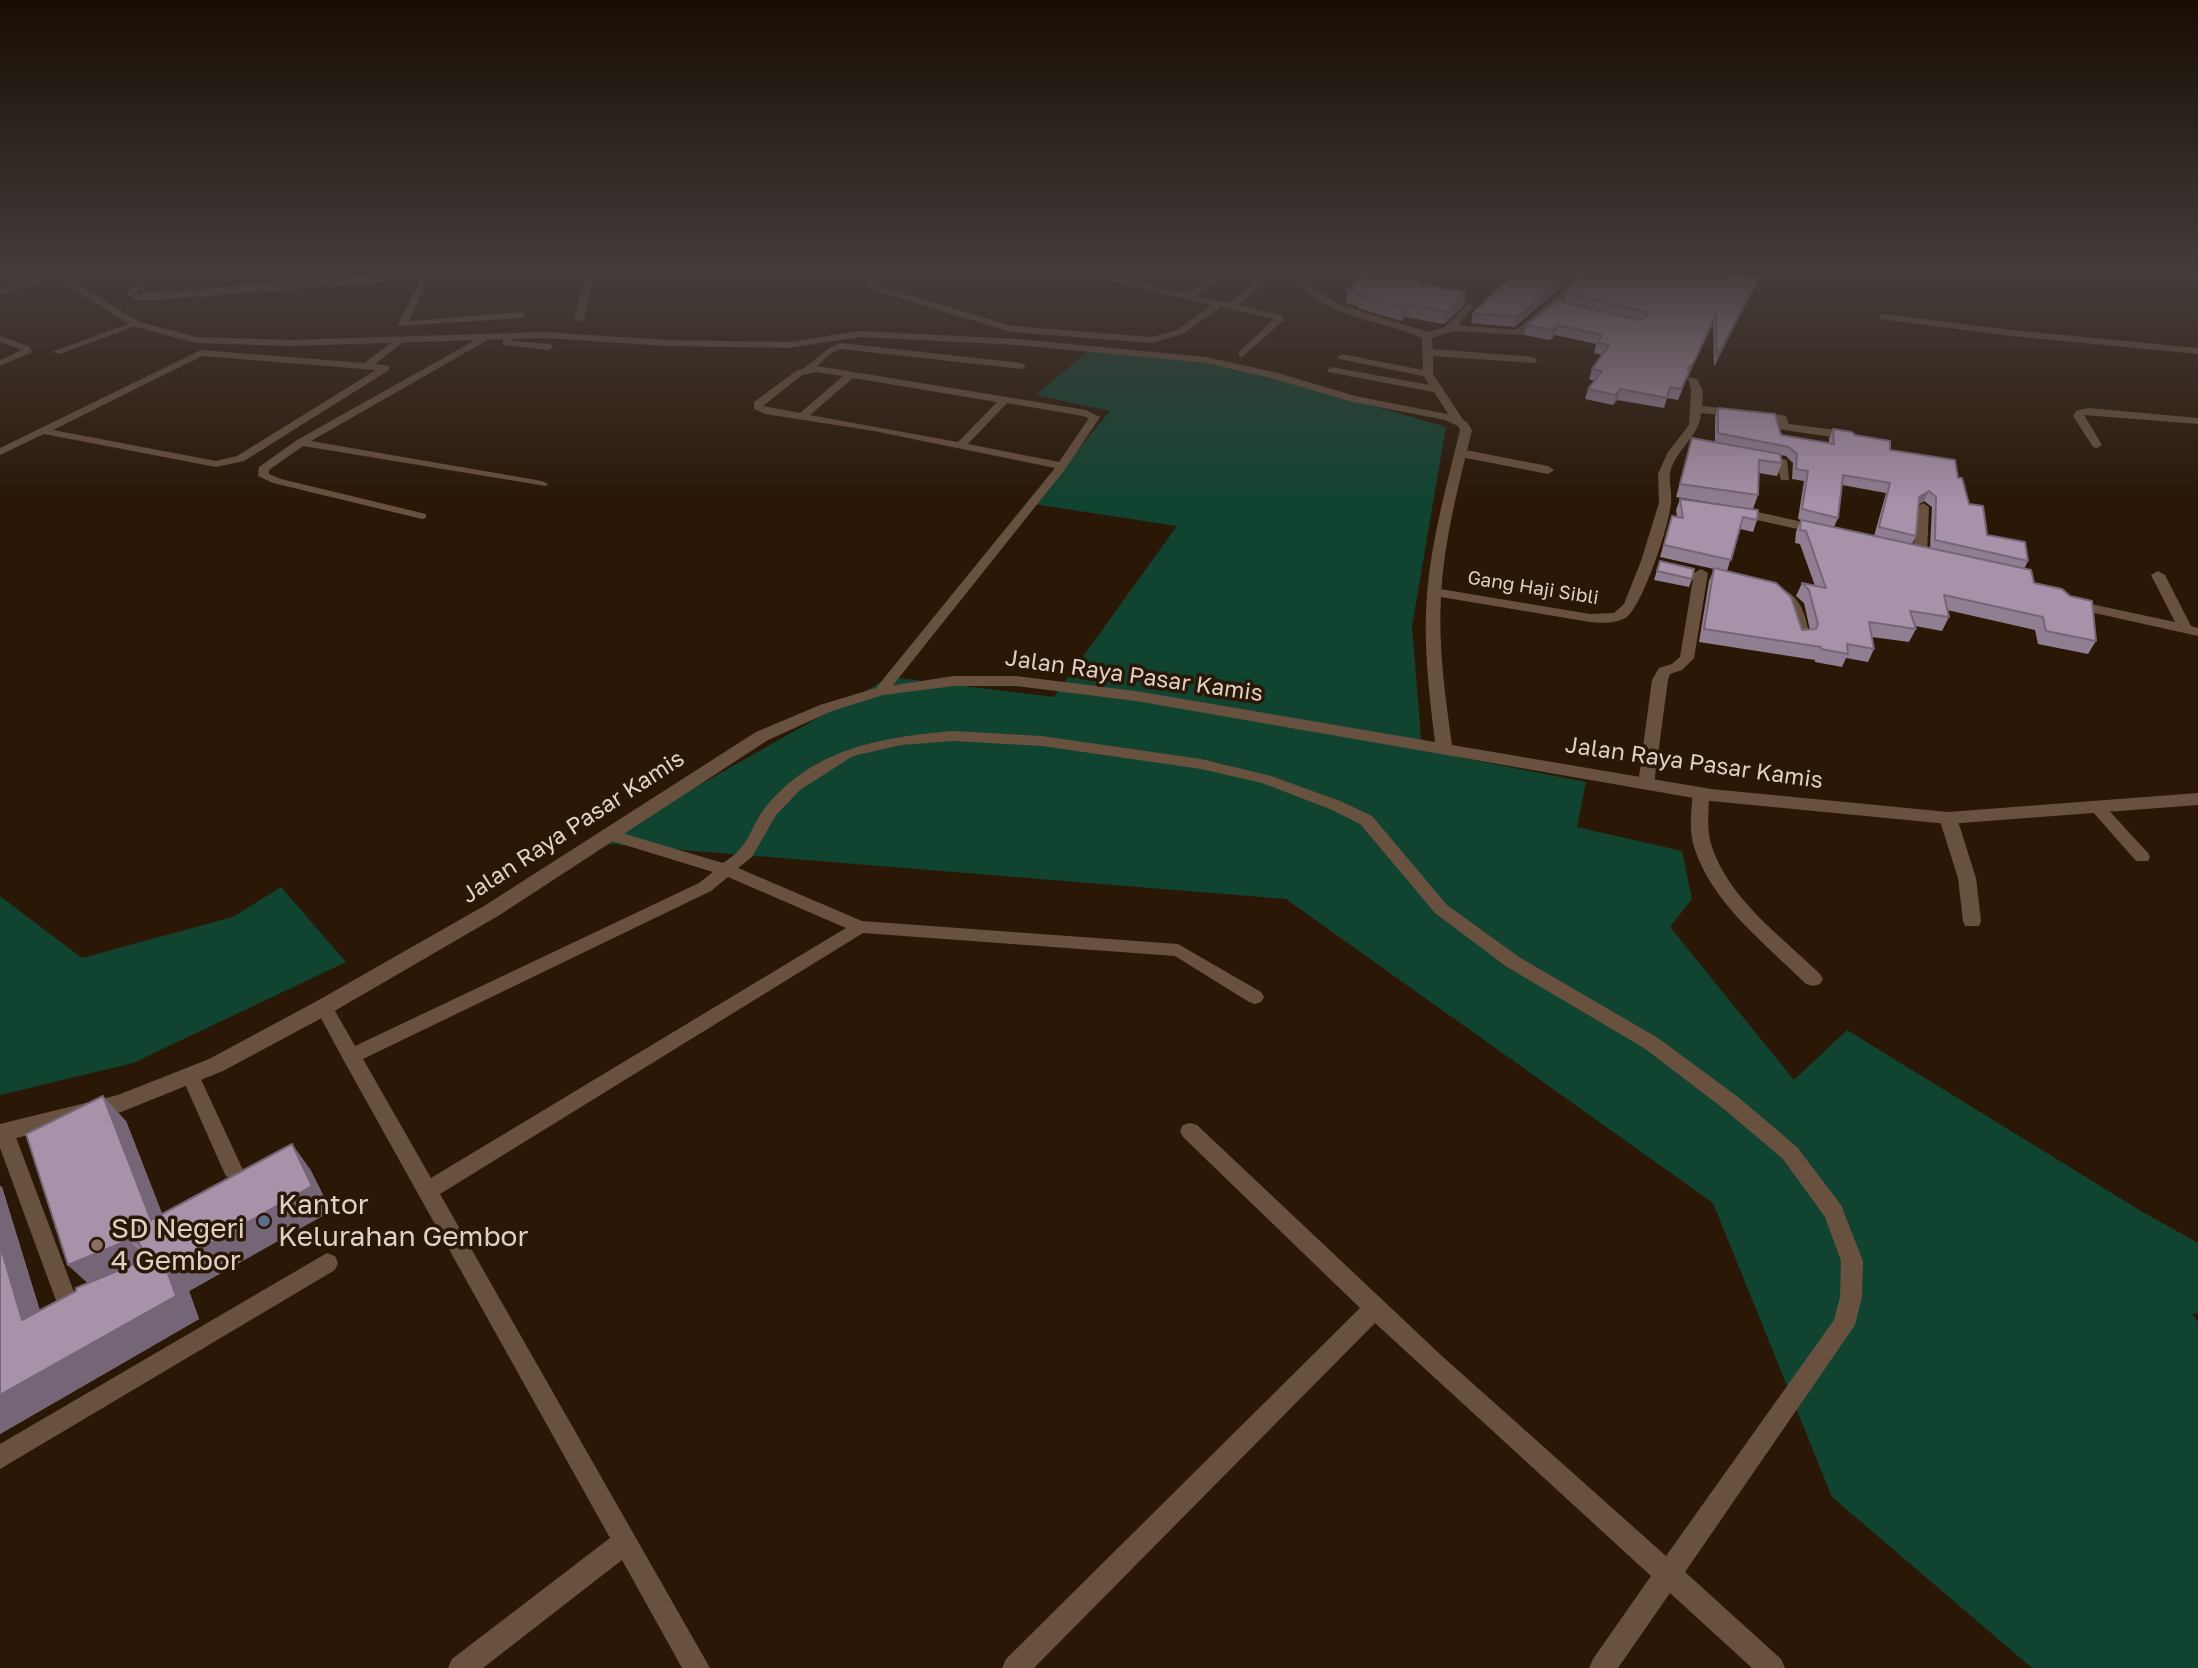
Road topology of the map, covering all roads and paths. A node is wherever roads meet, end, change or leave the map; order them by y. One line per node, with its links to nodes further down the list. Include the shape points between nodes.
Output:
1 (27, 350): 14 (lane)
2 (63, 350): 9 (lane)
3 (388, 350): 15 (lane)
4 (464, 350): 30 (lane)
5 (830, 350): 17 (lane)
6 (874, 350): 16 (lane)
7 (1099, 350): 26 (street, via 1206,360 1343,397)
8 (1247, 350): 11 (lane)
9 (57, 352)
10 (1427, 352): 13 (street); 20 (street)
11 (1242, 354)
12 (1342, 357): 20 (lane)
13 (1533, 360)
14 (0, 363)
15 (367, 366): 28 (lane, via 201,353); 28 (lane, via 386,368 229,463)
16 (1020, 366)
17 (808, 369): 19 (lane); 25 (lane, via 758,407)
18 (1332, 370): 22 (street)
19 (852, 374): 23 (lane); 25 (lane)
20 (1428, 374): 22 (street)
21 (1692, 379): 24 (street, Gang Haji Sibli)
22 (1439, 390): 26 (street)
23 (1005, 400): 31 (lane); 36 (lane, via 1095,417)
24 (1696, 409): 29 (street, via 1782,418 1784,427); 40 (street, Gang Haji Sibli, via 1690,444 1669,460 1664,474)
25 (802, 417): 31 (lane)
26 (1458, 421): 34 (street, via 1466,430)
27 (2198, 421): 32 (lane, via 2080,413)
28 (42, 431): 33 (lane)
29 (1860, 437)
30 (301, 442): 39 (lane); 44 (lane, via 270,462 264,476)
31 (961, 445): 36 (lane)
32 (2097, 445)
33 (0, 452)
34 (1460, 453): 37 (street); 50 (street)
35 (1745, 455): 38 (street, via 1783,463)
36 (1062, 466): 54 (lane)
37 (1548, 470)
38 (1785, 477)
39 (542, 484)
40 (1665, 503): 41 (street); 50 (street, Gang Haji Sibli, via 1655,562 1630,606 1619,616 1607,619)
41 (1684, 503)
42 (1923, 507): 46 (street)
43 (1721, 509): 45 (street)
44 (422, 516)
45 (1829, 532)
46 (1920, 554)
47 (1701, 573): 56 (street, via 1687,658 1664,671 1660,680)
48 (2158, 575): 52 (street)
49 (1753, 585): 53 (street, via 1777,590 1796,603)
50 (1434, 592): 55 (street, via 1434,668)
51 (2064, 603): 52 (street)
52 (2191, 631)
53 (1803, 638)
54 (881, 691): 55 (street, Jalan Raya Pasar Kamis, via 954,681 1016,681); 61 (street, Jalan Raya Pasar Kamis, via 826,708 762,736)
55 (1444, 747): 56 (street, Jalan Raya Pasar Kamis)
56 (1646, 784): 57 (street, Jalan Raya Pasar Kamis)
57 (1701, 793): 60 (street, Jalan Raya Pasar Kamis); 66 (street, via 1700,837 1714,876)
58 (2198, 799): 59 (street, Jalan Raya Pasar Kamis)
59 (2097, 807): 60 (street, Jalan Raya Pasar Kamis); 62 (lane)
60 (1948, 818): 64 (street, via 1967,878)
61 (608, 834): 63 (lane); 68 (street, Jalan Raya Pasar Kamis, via 491,911)
62 (2142, 857)
63 (727, 870): 65 (lane); 69 (lane, via 705,887); 80 (lane, via 746,853 770,812 795,786 848,753 901,740 953,736 1042,741 1201,764 1266,779 1366,820 1441,909 1513,962 1651,1043 1731,1103 1790,1153 1834,1212 1852,1261 1844,1325)
64 (1972, 921)
65 (860, 927): 67 (lane, via 1178,950); 74 (lane)
66 (1813, 979)
67 (1255, 997)
68 (324, 1007): 69 (lane); 70 (street, Jalan Raya Pasar Kamis)
69 (351, 1056): 74 (lane)
70 (190, 1075): 72 (street, Jalan Raya Pasar Kamis, via 121,1103); 73 (lane)
71 (1190, 1131): 77 (lane)
72 (2, 1133): 76 (lane, via 66,1299 82,1307)
73 (233, 1170)
74 (428, 1191): 79 (lane)
75 (327, 1263): 78 (lane)
76 (106, 1297)
77 (1375, 1308): 80 (lane); 83 (lane)
78 (0, 1457)
79 (626, 1541): 81 (lane); 82 (lane)
80 (1668, 1573): 84 (lane); 85 (lane)
81 (461, 1668)
82 (697, 1668)
83 (1015, 1668)
84 (1602, 1668)
85 (1772, 1668)

